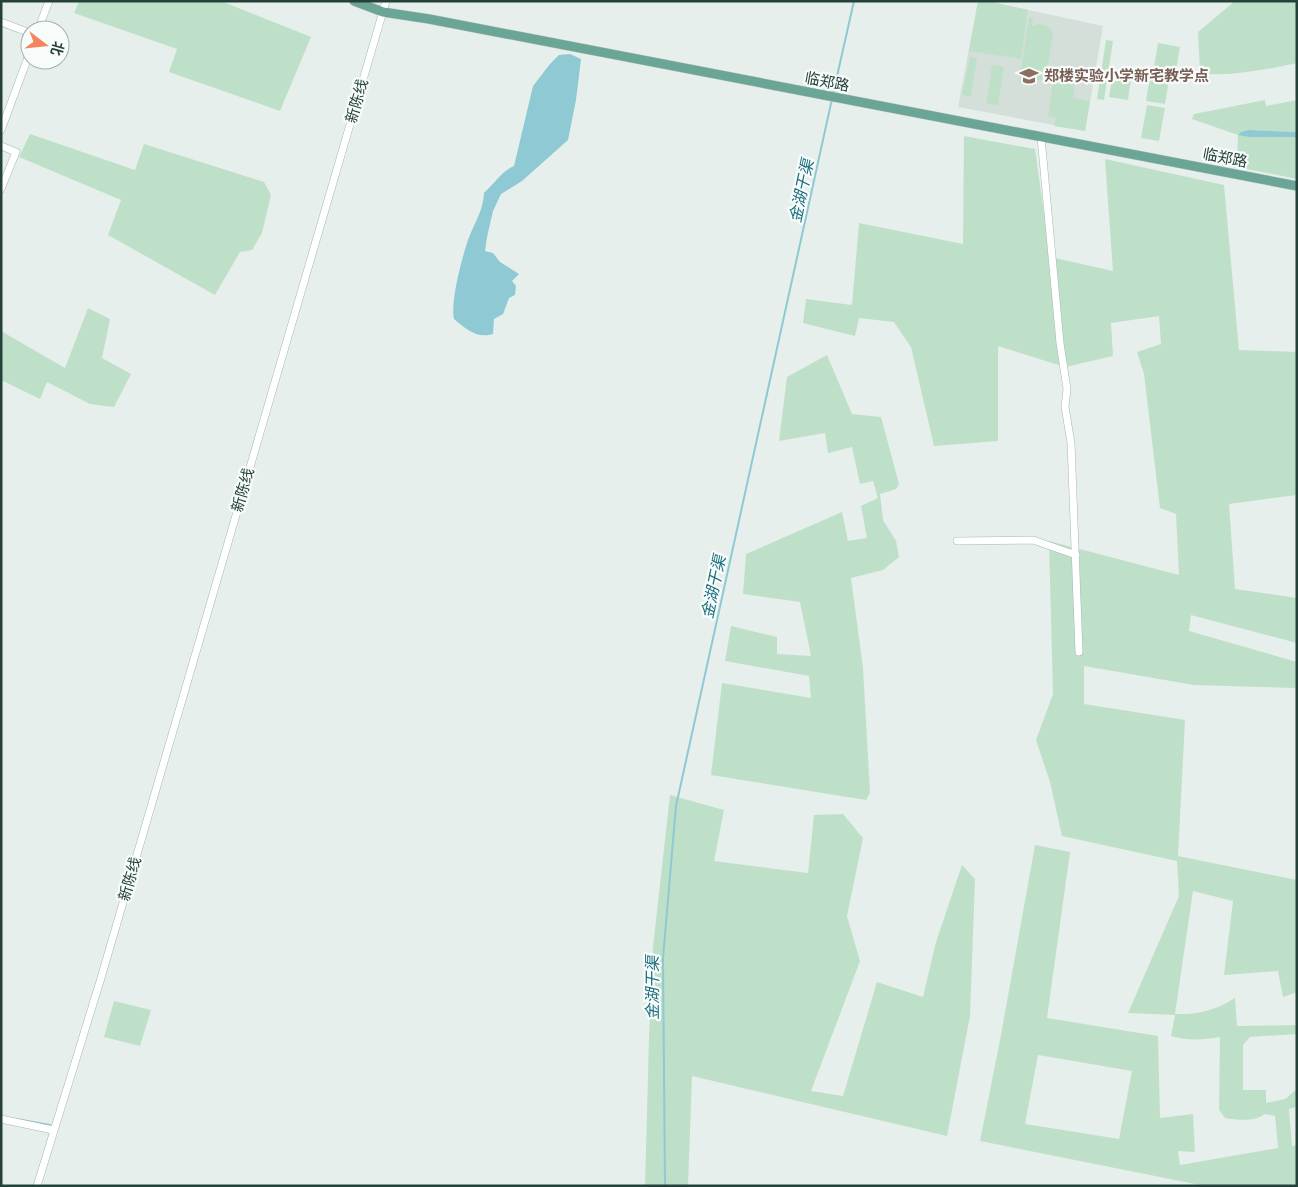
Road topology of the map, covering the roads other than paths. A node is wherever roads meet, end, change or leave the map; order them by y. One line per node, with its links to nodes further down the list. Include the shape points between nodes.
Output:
1 (49, 1): 5 (street)
2 (354, 1): 4 (main road, 临郑路)
3 (386, 1): 4 (street, 新陈线)
4 (383, 12): 10 (main road, 临郑路); 18 (street, 新陈线, via 101,978)
5 (42, 20)
6 (1, 22): 7 (street)
7 (20, 29)
8 (23, 70): 9 (street)
9 (1, 130)
10 (1041, 137): 12 (main road, 临郑路); 15 (street, via 1067,389 1065,407 1071,443)
11 (1, 146): 13 (street, via 16,152)
12 (1297, 186)
13 (1, 189)
14 (957, 541): 15 (street, via 1034,540)
15 (1076, 555): 16 (street)
16 (1079, 652)
17 (1, 1119): 18 (street)
18 (53, 1130): 19 (street, 新陈线)
19 (37, 1186)

